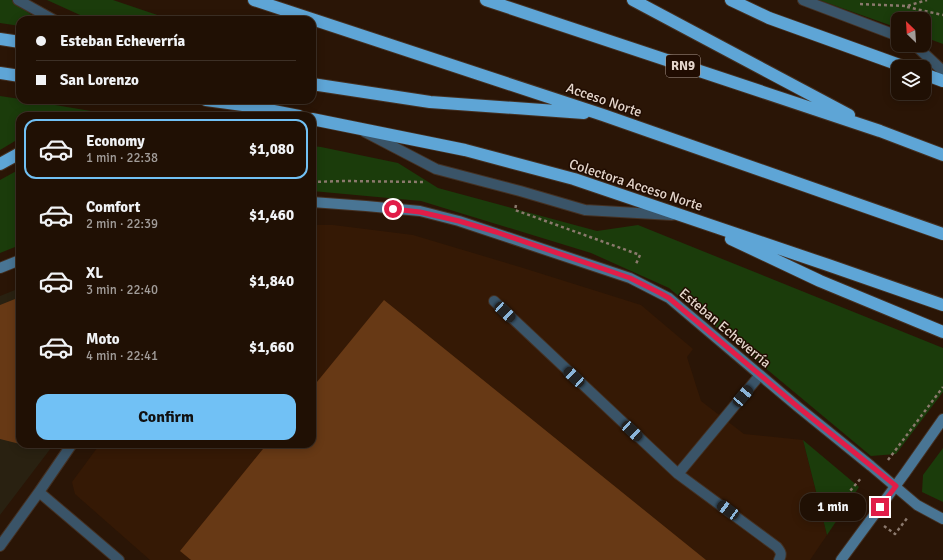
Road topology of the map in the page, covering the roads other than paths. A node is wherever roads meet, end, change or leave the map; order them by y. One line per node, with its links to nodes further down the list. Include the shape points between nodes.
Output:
1 (18, 0): 7 (street)
2 (254, 0): 8 (highway, Acceso Norte)
3 (486, 0): 27 (highway, RN9)
4 (633, 0): 27 (highway)
5 (731, 0): 14 (highway, via 769,18)
6 (803, 0): 10 (street)
7 (47, 16)
8 (303, 16)
9 (316, 20): 23 (highway, Acceso Norte)
10 (891, 33)
11 (0, 39): 12 (highway)
12 (16, 41)
13 (923, 52): 15 (street)
14 (891, 62)
15 (943, 71)
16 (0, 73): 17 (highway)
17 (16, 75)
18 (931, 77): 19 (highway)
19 (943, 81)
20 (316, 85): 23 (highway, via 430,102)
21 (236, 104): 22 (highway)
22 (279, 112)
23 (603, 115): 33 (highway, Acceso Norte)
24 (316, 120): 26 (highway, Colectora Acceso Norte)
25 (316, 126): 26 (highway)
26 (354, 127): 32 (highway, Colectora Acceso Norte, via 465,150 567,177); 32 (street, via 436,169 585,210)
27 (880, 131): 29 (highway, RN9)
28 (16, 155): 30 (highway)
29 (943, 155)
30 (0, 164)
31 (316, 202): 39 (street, Esteban Echeverría, via 420,212 459,221 630,278 669,298)
32 (681, 215): 37 (highway, Colectora Acceso Norte); 38 (highway, via 820,281)
33 (943, 234)
34 (16, 262): 35 (street)
35 (0, 268)
36 (494, 301): 42 (street)
37 (943, 306)
38 (943, 332)
39 (760, 375): 42 (street); 43 (street, Esteban Echeverría)
40 (943, 418): 43 (street)
41 (69, 448): 44 (street)
42 (678, 474): 48 (street, via 777,547 781,556)
43 (896, 486): 45 (street, Esteban Echeverría, via 917,505); 49 (street)
44 (39, 492): 46 (street); 47 (street)
45 (943, 519)
46 (0, 546)
47 (119, 560)
48 (779, 560)
49 (840, 560)

